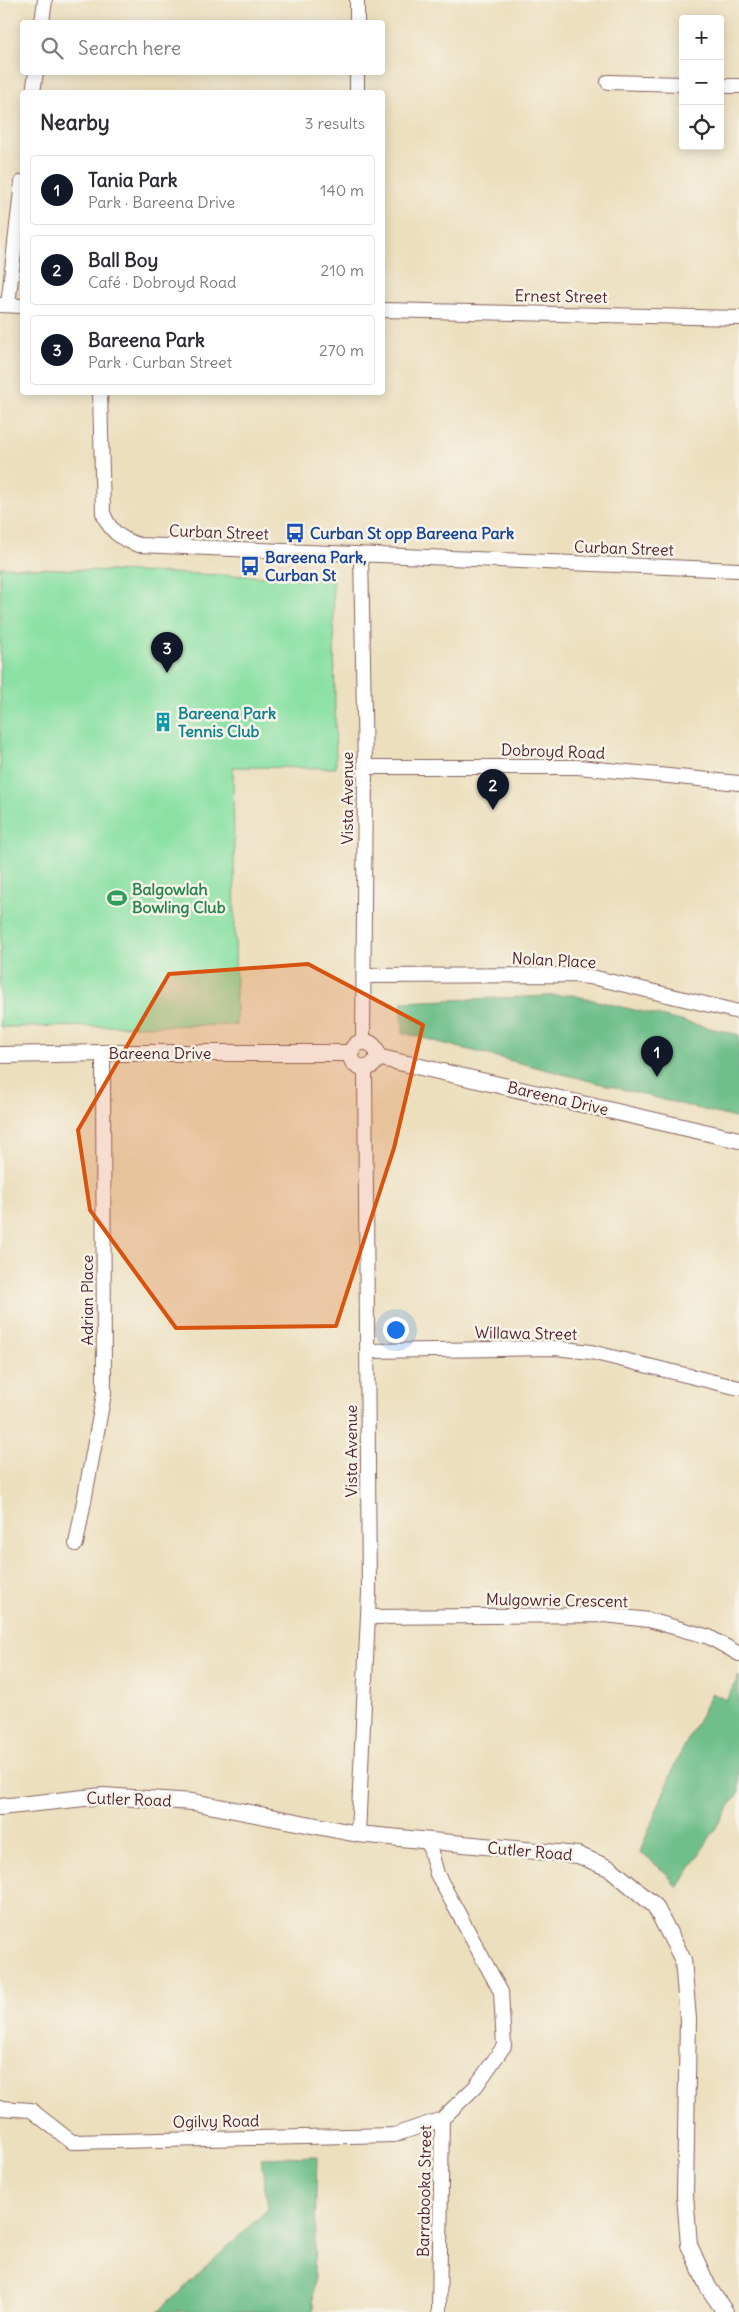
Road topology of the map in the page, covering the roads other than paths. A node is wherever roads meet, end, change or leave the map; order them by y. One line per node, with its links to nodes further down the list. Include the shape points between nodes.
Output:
1 (45, 0): 3 (street)
2 (357, 0): 4 (street)
3 (42, 20)
4 (357, 20)
5 (36, 75): 11 (street)
6 (357, 75): 12 (street)
7 (608, 82): 8 (street)
8 (679, 84)
9 (724, 86): 10 (street)
10 (739, 86)
11 (33, 90)
12 (357, 90)
13 (20, 196): 14 (street)
14 (4, 305): 15 (street)
15 (20, 306)
16 (385, 310): 17 (street, Ernest Street)
17 (739, 318)
18 (100, 395): 19 (street, Curban Street, via 103,513 117,536 152,546)
19 (361, 554): 20 (street, Curban Street); 21 (street, Vista Avenue)
20 (739, 570)
21 (365, 767): 22 (street, Dobroyd Road, via 578,767); 23 (street, Vista Avenue)
22 (739, 783)
23 (364, 976): 24 (street, Nolan Place, via 574,975); 25 (street, Vista Avenue)
24 (739, 1012)
25 (364, 1042): 27 (street, via 356,1044); 29 (street, via 374,1047)
26 (103, 1053): 27 (street, Bareena Drive); 28 (street, Bareena Drive); 33 (street, Adrian Place, via 104,1394)
27 (350, 1053): 29 (street, via 354,1064)
28 (0, 1055)
29 (371, 1063): 30 (street, Bareena Drive); 31 (street, Vista Avenue)
30 (739, 1140)
31 (369, 1351): 32 (street, Willawa Street, via 555,1348 591,1352); 34 (street, Vista Avenue)
32 (739, 1388)
33 (76, 1544)
34 (368, 1617): 35 (street, Mulgowrie Crescent, via 605,1615 649,1620 709,1637); 37 (street, Vista Avenue)
35 (739, 1654)
36 (0, 1807): 37 (street, Cutler Road, via 103,1796 183,1801)
37 (358, 1834): 38 (street, Cutler Road)
38 (428, 1841): 40 (street, Barrabooka Street, via 438,1874 501,1992 504,2046 476,2086); 42 (street, Cutler Road, via 578,1855 611,1869 655,1906 683,1960 688,2019 685,2195 689,2245 708,2286)
39 (0, 2108): 40 (street, Ogilvy Road, via 31,2110 72,2142 394,2135)
40 (442, 2118): 41 (street, Barrabooka Street)
41 (439, 2312)
42 (725, 2312)

